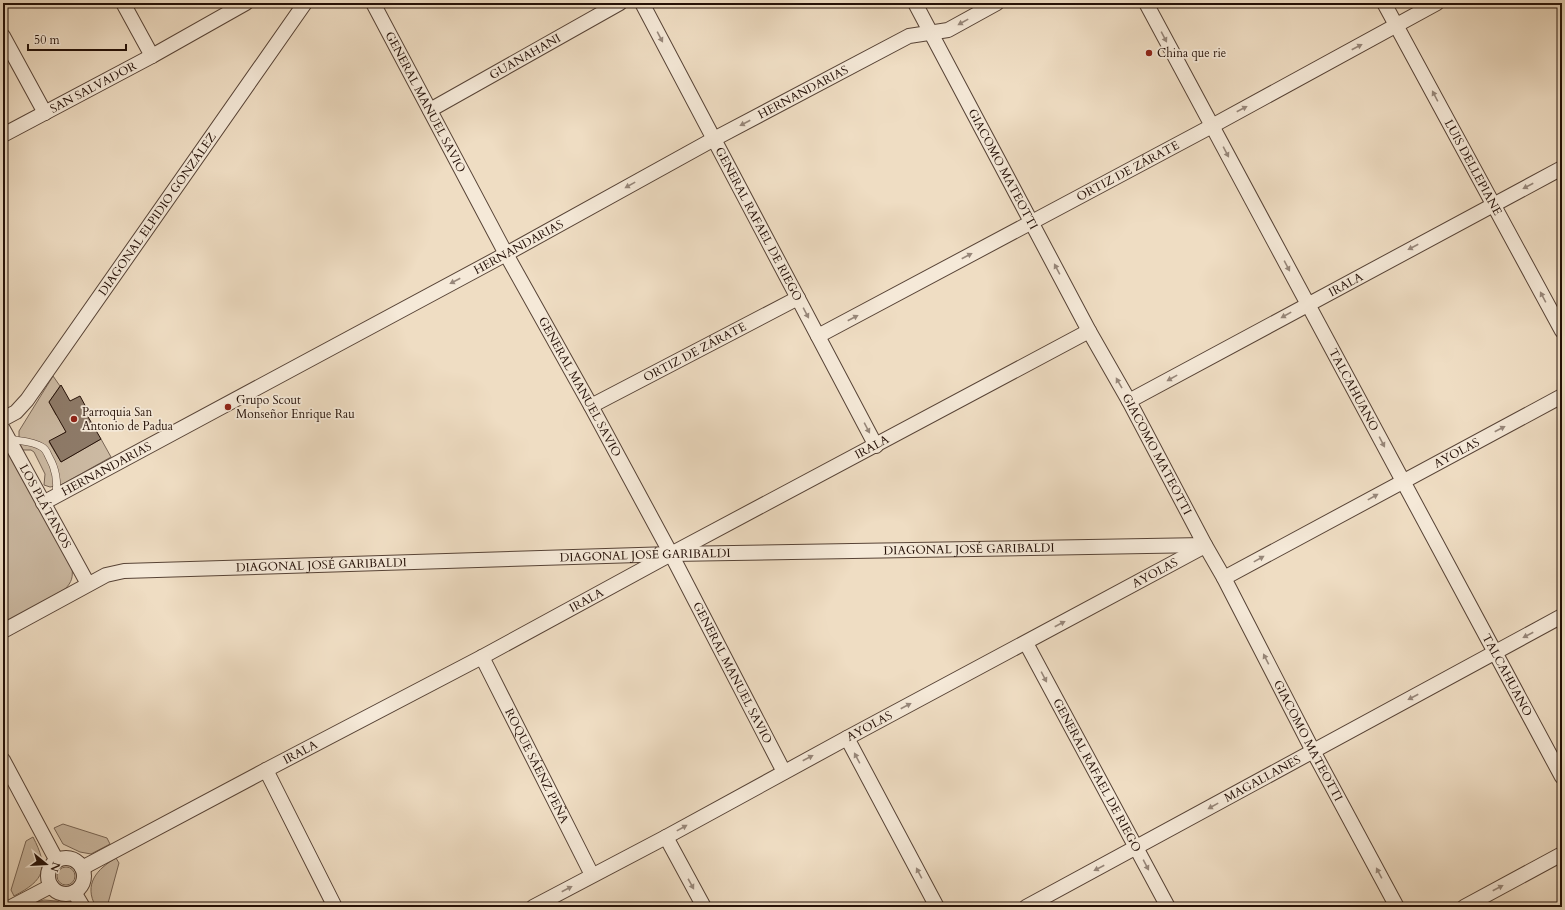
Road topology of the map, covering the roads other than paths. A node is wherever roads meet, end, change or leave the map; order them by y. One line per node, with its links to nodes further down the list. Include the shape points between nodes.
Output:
1 (123, 3): 15 (street)
2 (246, 3): 15 (street, SAN SALVADOR)
3 (305, 3): 33 (street, DIAGONAL ELPIDIO GONZÁLEZ, via 27,400 16,412)
4 (374, 3): 16 (street, GENERAL MANUEL SAVIO)
5 (620, 3): 16 (street, GUANAHANI)
6 (642, 3): 20 (street, GENERAL RAFAEL DE RIEGO, one-way to 20)
7 (915, 3): 13 (street, GIACOMO MATEOTTI)
8 (996, 3): 13 (street, HERNANDARIAS, one-way to 13, via 948,30)
9 (1146, 3): 18 (street, TALCAHUANO, one-way to 18)
10 (1384, 3): 12 (street, LUIS DELLEPIANE)
11 (1437, 3): 12 (street, ORTIZ DE ZÁRATE)
12 (1397, 26): 18 (street, ORTIZ DE ZÁRATE, one-way to 12); 22 (street, LUIS DELLEPIANE, one-way to 12)
13 (932, 33): 20 (street, HERNANDARIAS, one-way to 20, via 909,36); 23 (street, GIACOMO MATEOTTI)
14 (3, 36): 17 (street)
15 (152, 56): 17 (street, SAN SALVADOR)
16 (430, 110): 24 (street, GENERAL MANUEL SAVIO)
17 (45, 113): 19 (street, SAN SALVADOR)
18 (1212, 126): 23 (street, ORTIZ DE ZÁRATE); 26 (street, TALCAHUANO, one-way to 26)
19 (3, 135)
20 (714, 139): 24 (street, HERNANDARIAS, one-way to 24); 25 (street, GENERAL RAFAEL DE RIEGO)
21 (1562, 168): 22 (street, IRALA, one-way to 22)
22 (1493, 204): 26 (street, IRALA, one-way to 26); 28 (street, LUIS DELLEPIANE, one-way to 22)
23 (1032, 222): 27 (street, GIACOMO MATEOTTI, one-way to 23); 29 (street, ORTIZ DE ZÁRATE, one-way to 23)
24 (506, 254): 32 (street, GENERAL MANUEL SAVIO); 37 (street, HERNANDARIAS, one-way to 37)
25 (798, 298): 29 (street, GENERAL RAFAEL DE RIEGO, one-way to 29); 32 (street, ORTIZ DE ZÁRATE)
26 (1307, 304): 31 (street, IRALA, one-way to 31); 36 (street, TALCAHUANO, one-way to 36)
27 (1090, 331): 31 (street, GIACOMO MATEOTTI, one-way to 27); 35 (street, IRALA)
28 (1562, 331)
29 (818, 336): 35 (street, GENERAL RAFAEL DE RIEGO, one-way to 35)
30 (1562, 396): 36 (street, AYOLAS, one-way to 30)
31 (1129, 401): 39 (street, GIACOMO MATEOTTI)
32 (591, 406): 40 (street, GENERAL MANUEL SAVIO)
33 (3, 419)
34 (6, 434): 37 (lane, via 45,449 56,472); 38 (street, LOS PLÁTANOS)
35 (876, 446): 40 (street, IRALA)
36 (1403, 481): 41 (street, AYOLAS, one-way to 36); 46 (street, TALCAHUANO)
37 (56, 496): 38 (street, HERNANDARIAS)
38 (43, 503): 42 (street, LOS PLÁTANOS)
39 (1206, 545): 40 (street, DIAGONAL JOSÉ GARIBALDI); 41 (street, GIACOMO MATEOTTI); 45 (street, AYOLAS, one-way to 39)
40 (670, 554): 42 (street, DIAGONAL JOSÉ GARIBALDI, via 124,571 106,575); 47 (street, IRALA); 52 (street, GENERAL MANUEL SAVIO)
41 (1224, 578): 49 (street, GIACOMO MATEOTTI, one-way to 41)
42 (88, 584): 44 (street)
43 (1562, 616): 46 (street, MAGALLANES, one-way to 46)
44 (3, 630)
45 (1026, 643): 48 (street, AYOLAS, one-way to 45); 55 (street, GENERAL RAFAEL DE RIEGO, one-way to 55)
46 (1495, 653): 49 (street, MAGALLANES, one-way to 49); 53 (street, TALCAHUANO)
47 (482, 657): 51 (street, IRALA); 59 (street, ROQUE SÁENZ PEÑA)
48 (846, 738): 52 (street, AYOLAS, one-way to 48); 67 (street, one-way to 48)
49 (1313, 751): 55 (street, MAGALLANES, one-way to 55); 70 (street, GIACOMO MATEOTTI, one-way to 49)
50 (3, 760): 57 (street)
51 (266, 770): 58 (street, IRALA); 64 (street)
52 (784, 772): 54 (street, AYOLAS, one-way to 52)
53 (1562, 778)
54 (666, 837): 59 (street, AYOLAS); 66 (street, one-way to 66)
55 (1136, 848): 68 (street, MAGALLANES, one-way to 68); 69 (street, GENERAL RAFAEL DE RIEGO, one-way to 69)
56 (1562, 854): 71 (street, one-way to 56)
57 (57, 861): 58 (street, via 70,859 78,862); 60 (street, via 49,871)
58 (82, 868): 61 (street, via 83,881)
59 (592, 875): 65 (street, AYOLAS, one-way to 59)
60 (51, 886): 61 (street, via 62,894); 62 (street)
61 (74, 892): 63 (street)
62 (12, 907)
63 (82, 907)
64 (335, 907)
65 (532, 907)
66 (704, 907)
67 (937, 907)
68 (1026, 907)
69 (1168, 907)
70 (1398, 907)
71 (1464, 907)

